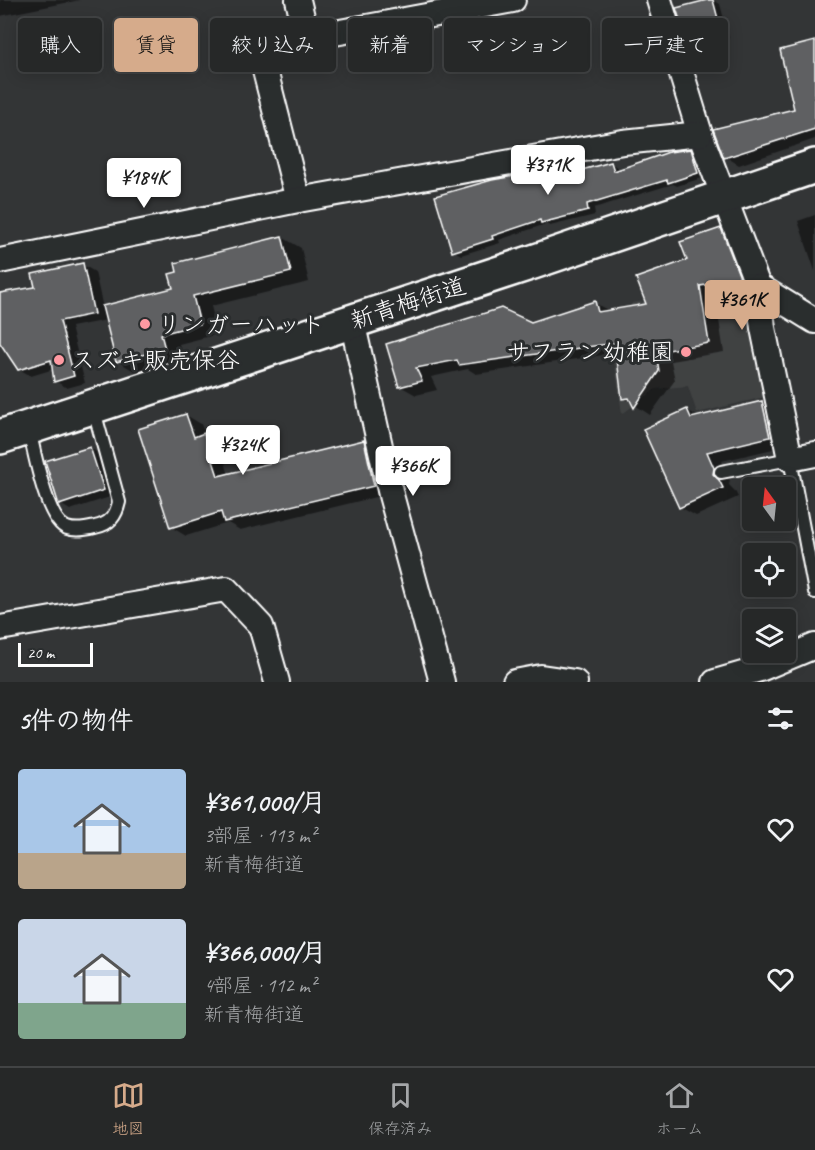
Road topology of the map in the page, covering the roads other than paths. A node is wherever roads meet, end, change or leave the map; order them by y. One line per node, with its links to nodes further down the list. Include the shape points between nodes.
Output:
1 (298, 0): 4 (street)
2 (513, 0): 5 (street)
3 (659, 0): 7 (street)
4 (302, 18)
5 (336, 33)
6 (265, 72): 10 (street)
7 (700, 134): 9 (street); 10 (street, via 623,142)
8 (815, 166): 9 (main road, 新青梅街道)
9 (724, 195): 12 (street); 13 (main road, 新青梅街道)
10 (298, 200): 11 (street)
11 (0, 261)
12 (758, 285): 14 (street); 18 (street)
13 (351, 321): 15 (main road, 新青梅街道); 24 (street, via 391,495)
14 (815, 321)
15 (93, 406): 16 (main road, 新青梅街道); 16 (lane, via 118,502 116,514 98,526 67,528 57,522)
16 (14, 432)
17 (815, 454): 18 (street)
18 (790, 459): 19 (lane); 20 (lane)
19 (721, 472)
20 (815, 592)
21 (0, 628): 23 (street, via 226,589 261,626)
22 (815, 646): 27 (street)
23 (277, 682)
24 (441, 682)
25 (515, 682): 26 (street, via 541,677)
26 (575, 682)
27 (716, 682)

